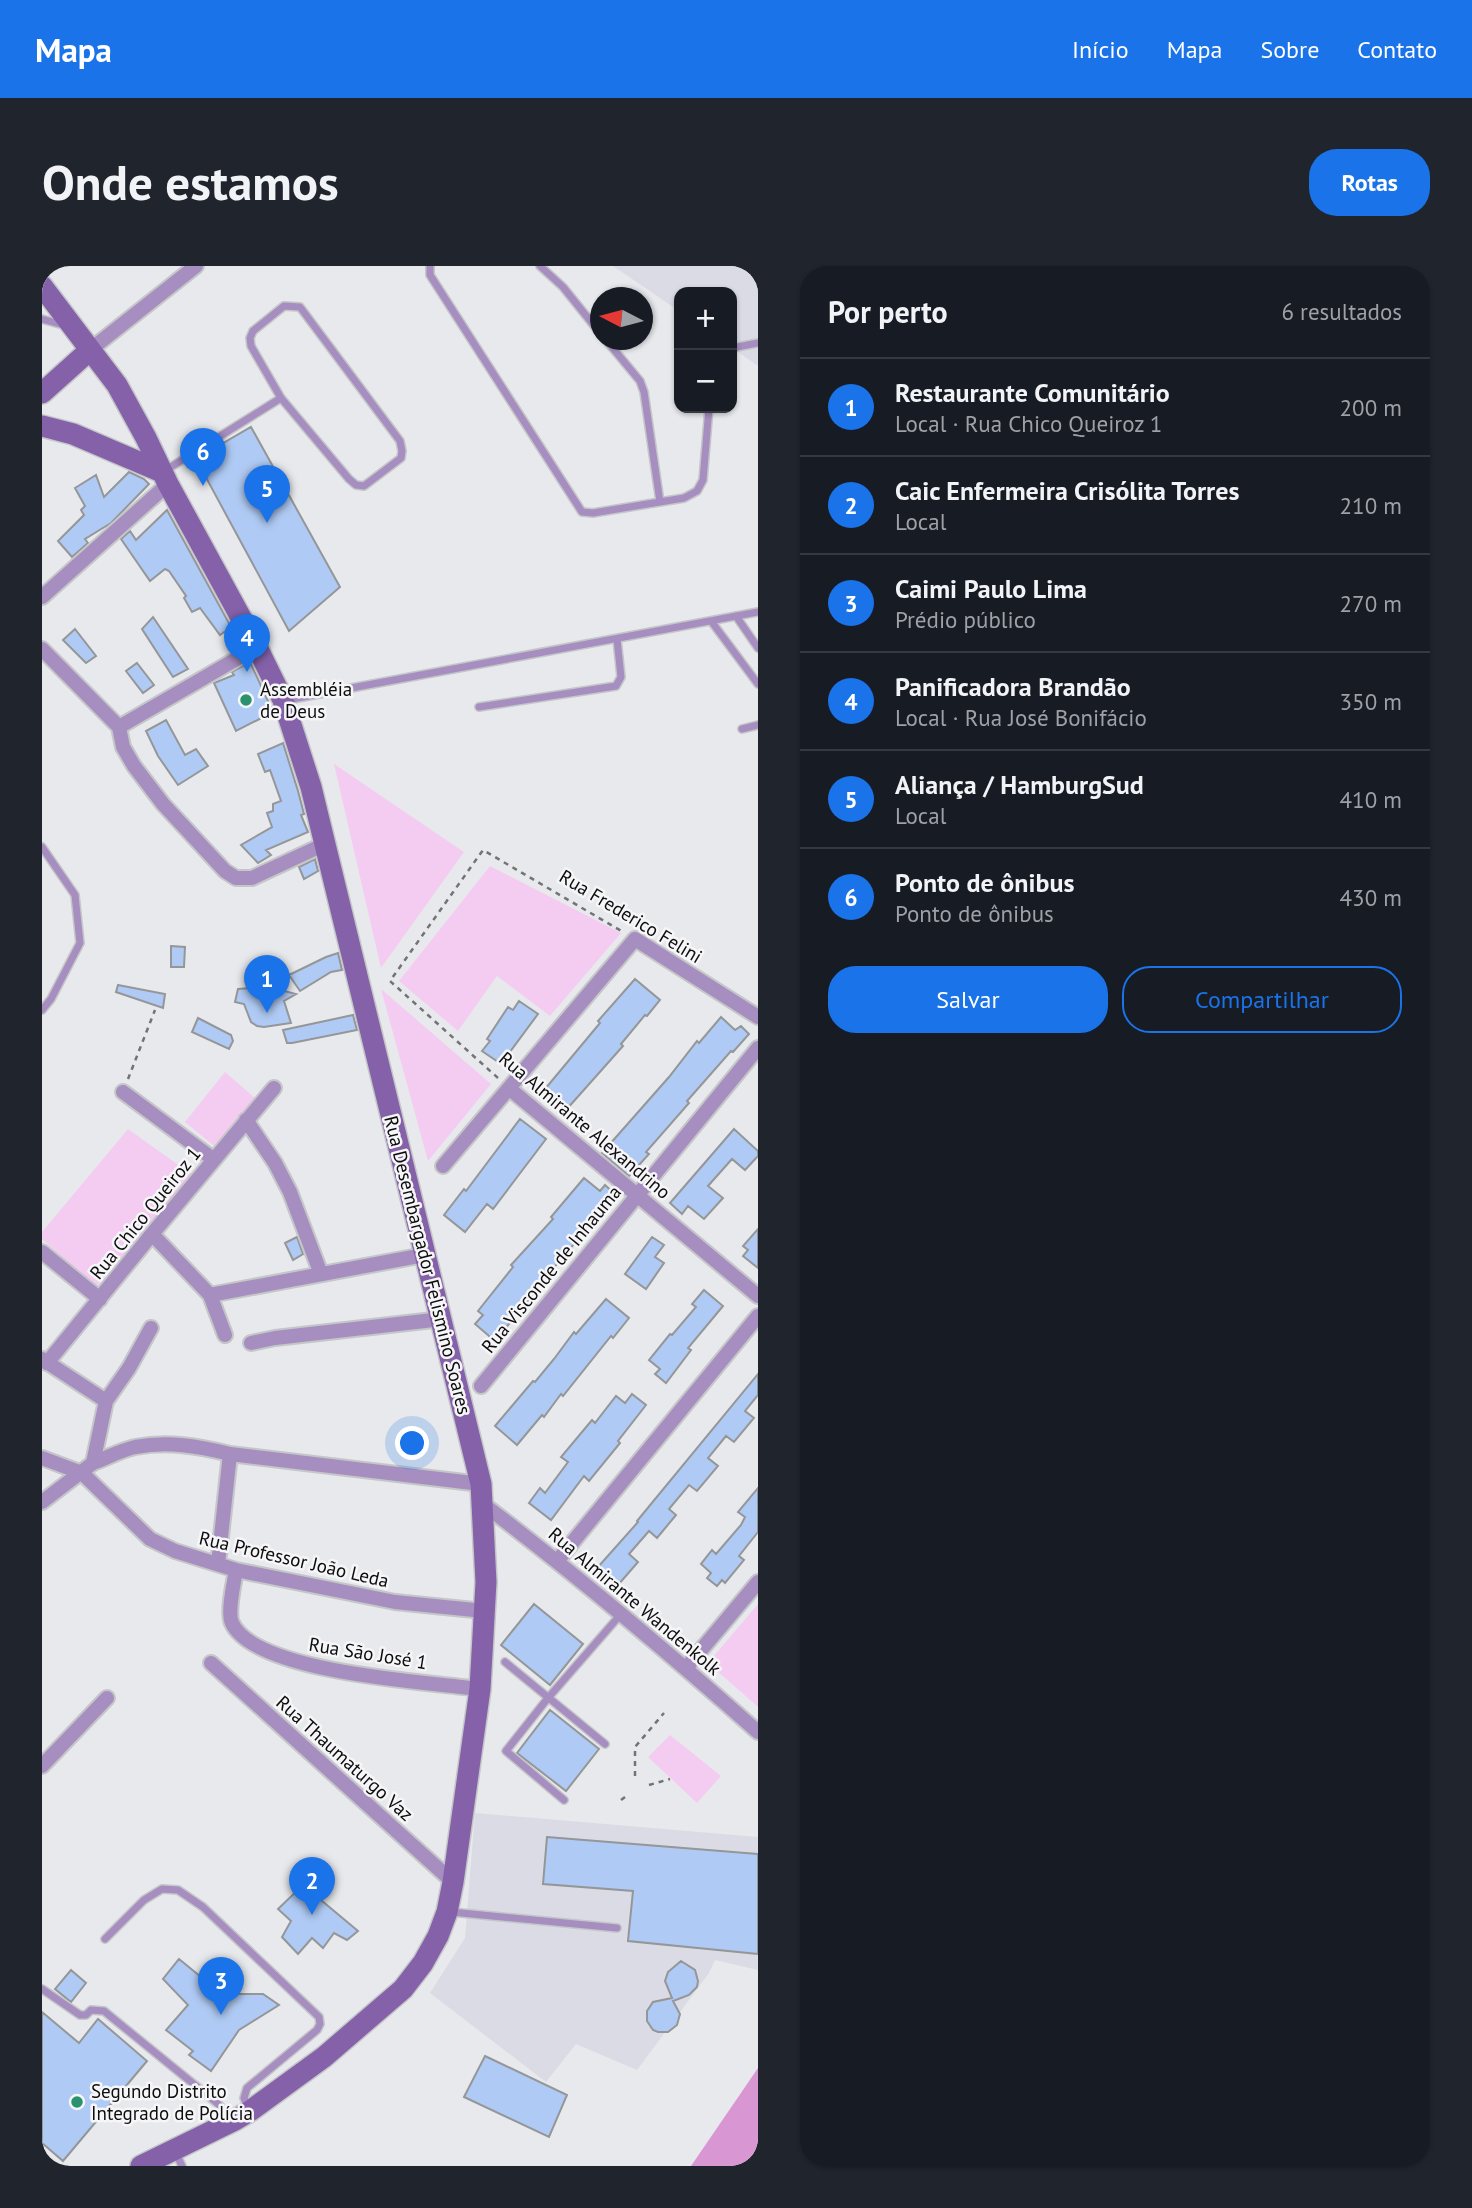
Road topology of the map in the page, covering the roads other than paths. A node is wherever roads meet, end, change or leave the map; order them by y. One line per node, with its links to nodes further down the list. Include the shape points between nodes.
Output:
1 (196, 266): 10 (street)
2 (430, 266): 17 (lane, via 430,275 582,512)
3 (540, 266): 6 (lane)
4 (42, 286): 7 (street, Rua Desembargador Felismino Soares)
5 (42, 319): 7 (lane)
6 (590, 320)
7 (74, 328): 10 (street, Rua Desembargador Felismino Soares)
8 (758, 343): 9 (lane)
9 (737, 347)
10 (90, 350): 12 (street); 16 (street, Rua Desembargador Felismino Soares, via 117,385)
11 (614, 350): 17 (lane, via 644,392)
12 (42, 393)
13 (281, 398): 13 (lane, via 356,485 364,486 401,458 400,441 300,307 284,306 250,338); 16 (lane)
14 (709, 413): 17 (lane, via 703,480 697,491)
15 (42, 426): 16 (street, via 73,435)
16 (165, 478): 18 (street); 23 (street, Rua Desembargador Felismino Soares)
17 (660, 502)
18 (42, 597)
19 (758, 612): 20 (lane)
20 (737, 616): 21 (lane); 24 (lane)
21 (711, 621): 22 (lane); 26 (lane)
22 (617, 639): 27 (lane); 28 (lane, via 621,677 616,686)
23 (257, 646): 27 (street, Rua Desembargador Felismino Soares); 30 (street)
24 (758, 648)
25 (42, 649): 30 (street)
26 (758, 684)
27 (283, 700): 32 (street, Rua Desembargador Felismino Soares)
28 (479, 707)
29 (758, 725): 31 (lane)
30 (119, 727): 32 (street, via 123,747 163,804 236,878 252,878)
31 (742, 729)
32 (325, 844): 46 (street, Rua Desembargador Felismino Soares)
33 (42, 847): 34 (lane, via 75,895 80,943)
34 (42, 1010)
35 (758, 1017): 38 (street, Rua Frederico Felini, via 635,940)
36 (758, 1048): 43 (street, Rua Visconde de Inhauma)
37 (274, 1088): 40 (street, Rua Chico Queiroz 1)
38 (510, 1088): 42 (street); 43 (street, Rua Almirante Alexandrino)
39 (123, 1093): 41 (street)
40 (246, 1120): 41 (street, Rua Chico Queiroz 1); 47 (street, via 290,1192)
41 (214, 1159): 44 (street, Rua Chico Queiroz 1)
42 (443, 1166)
43 (636, 1194): 49 (street, Rua Almirante Alexandrino); 57 (street, Rua Visconde de Inhauma)
44 (152, 1234): 48 (street); 50 (street, Rua Chico Queiroz 1)
45 (42, 1252): 50 (street)
46 (424, 1255): 47 (street); 52 (street, Rua Desembargador Felismino Soares)
47 (321, 1275): 48 (street)
48 (210, 1295): 54 (street)
49 (758, 1296)
50 (100, 1299): 56 (street, Rua Chico Queiroz 1)
51 (758, 1316): 64 (street)
52 (442, 1319): 55 (street); 62 (street, Rua Desembargador Felismino Soares)
53 (151, 1328): 58 (street)
54 (225, 1335)
55 (251, 1343)
56 (45, 1361): 58 (street)
57 (481, 1386)
58 (106, 1401): 61 (street)
59 (230, 1454): 61 (street, via 173,1444 134,1447); 62 (street); 65 (street)
60 (42, 1458): 61 (street)
61 (88, 1468): 63 (street); 65 (street, Rua Professor João Leda, via 150,1539)
62 (482, 1494): 64 (street, Rua Almirante Wandenkolk); 68 (street, Rua Desembargador Felismino Soares)
63 (42, 1502)
64 (558, 1560): 69 (street, Rua Almirante Wandenkolk)
65 (218, 1564): 66 (street, Rua Professor João Leda)
66 (236, 1570): 68 (street, Rua Professor João Leda, via 395,1602); 73 (street, Rua São José 1, via 230,1619 237,1632 270,1651 323,1669)
67 (758, 1583): 72 (street)
68 (484, 1611): 73 (street, Rua Desembargador Felismino Soares)
69 (621, 1613): 72 (street, Rua Almirante Wandenkolk); 75 (lane)
70 (505, 1662): 75 (lane)
71 (211, 1663): 80 (street, Rua Thaumaturgo Vaz)
72 (686, 1668): 76 (street, Rua Almirante Wandenkolk)
73 (480, 1689): 80 (street, Rua Desembargador Felismino Soares)
74 (107, 1698): 78 (street)
75 (548, 1698): 77 (lane); 79 (lane, via 506,1751)
76 (758, 1732)
77 (605, 1744)
78 (42, 1766)
79 (564, 1800)
80 (453, 1882): 81 (street, Rua Desembargador Felismino Soares)
81 (447, 1912): 82 (lane); 85 (street, Rua Desembargador Felismino Soares, via 423,1963 403,1989 324,2057)
82 (617, 1928)
83 (105, 1939): 85 (lane, via 144,1900 162,1889 178,1890 319,2017 317,2029 244,2091)
84 (42, 1989): 85 (lane, via 80,2015 104,2011 217,2103)
85 (243, 2116): 86 (street, Rua Desembargador Felismino Soares)
86 (178, 2157): 87 (street, Rua Desembargador Felismino Soares)
87 (141, 2166)

